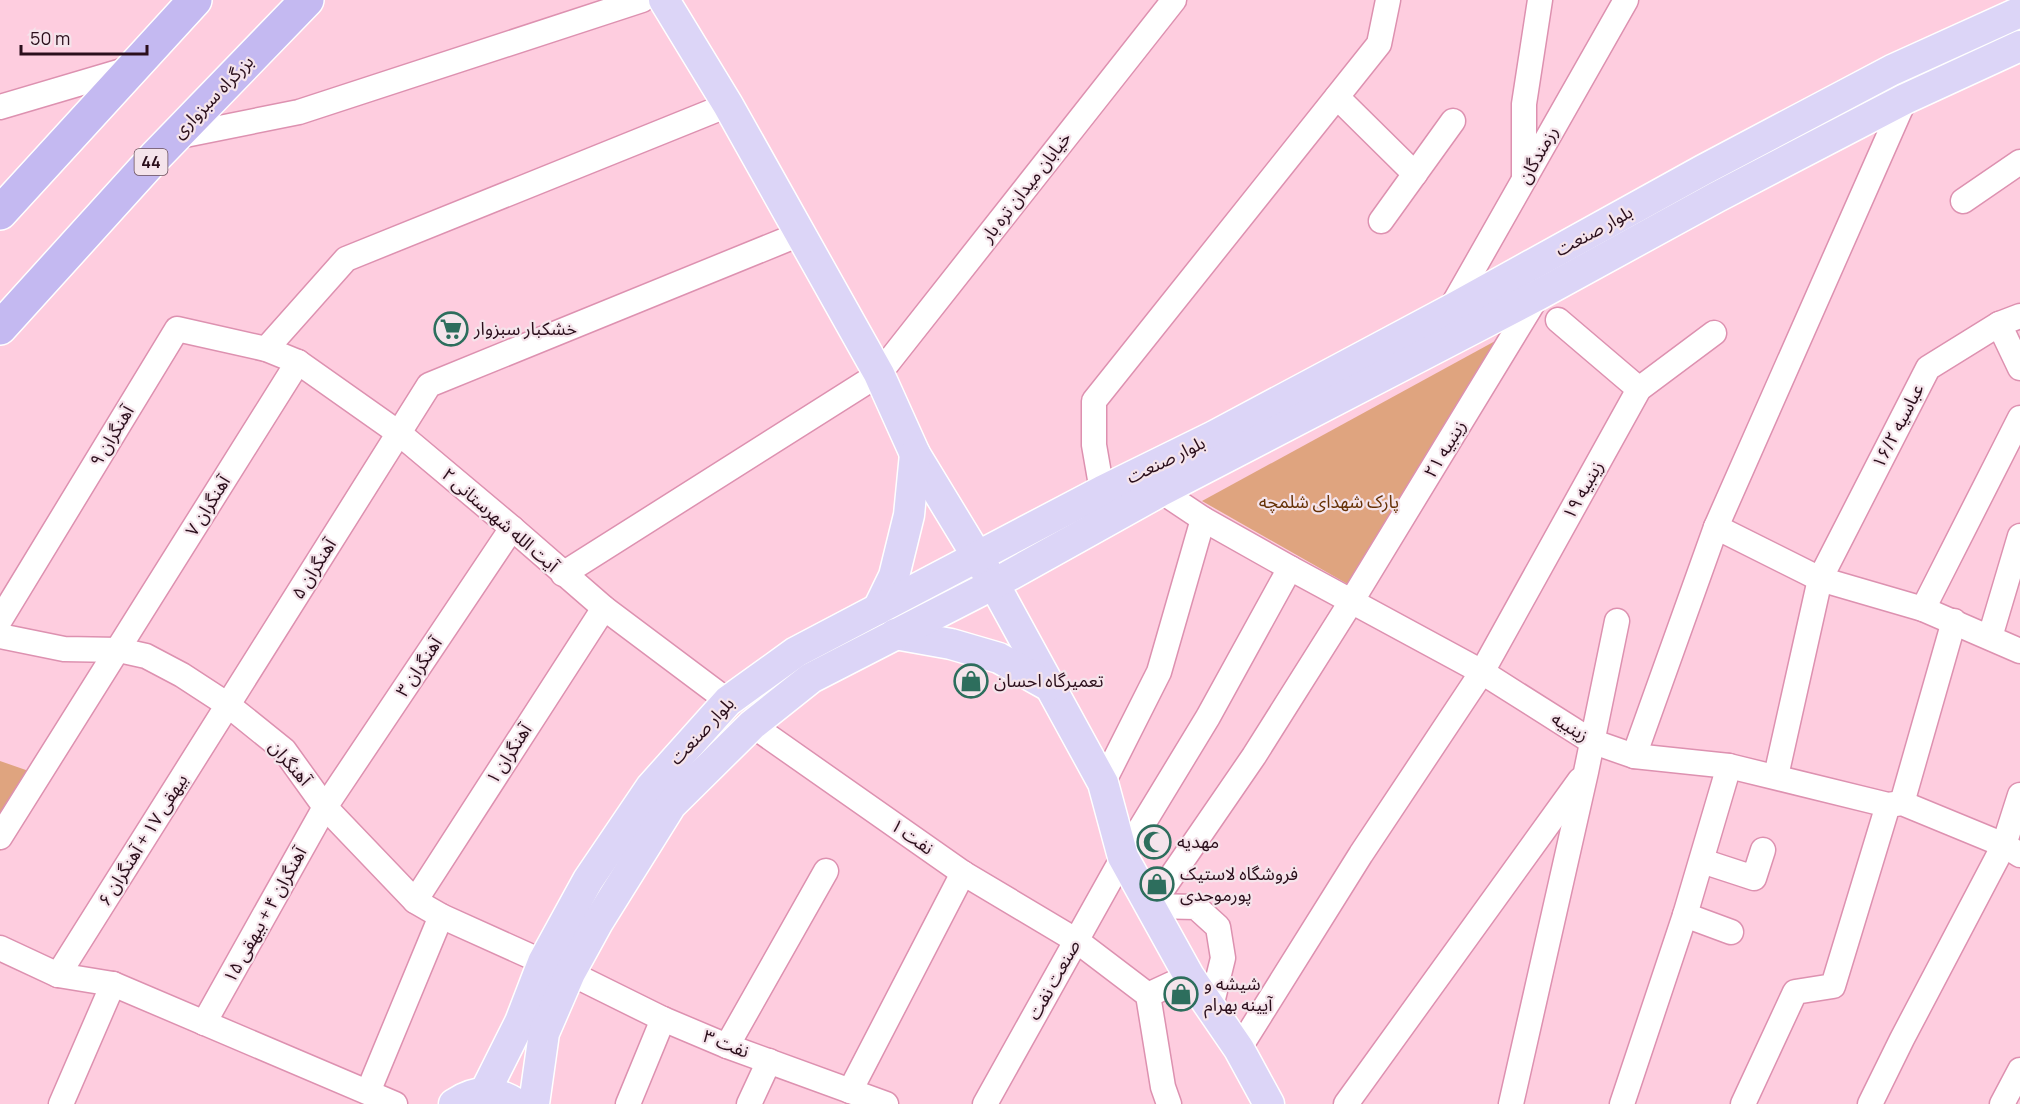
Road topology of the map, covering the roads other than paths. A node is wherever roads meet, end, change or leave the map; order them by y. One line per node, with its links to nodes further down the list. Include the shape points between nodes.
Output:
1 (195, 0): 11 (highway)
2 (642, 0): 17 (street, via 299,112)
3 (664, 0): 14 (main road)
4 (1174, 0): 36 (street, خیابان میدان تره بار)
5 (1388, 0): 12 (street, via 1379,44)
6 (1540, 0): 21 (street, via 1524,104)
7 (1626, 0): 21 (street, رزمندگان)
8 (305, 2): 17 (highway, بزرگراه سبزواری / 44)
9 (2015, 9): 19 (main road, بلوار صنعت)
10 (2020, 46): 13 (main road, بلوار صنعت)
11 (135, 67): 15 (street); 24 (highway)
12 (1336, 97): 20 (street); 42 (street, via 1094,401)
13 (1905, 99): 22 (main road, بلوار صنعت); 45 (street)
14 (728, 105): 26 (main road); 33 (street, via 346,259)
15 (0, 107)
16 (1453, 121): 20 (street)
17 (175, 137): 31 (highway, بزرگراه سبزواری / 44)
18 (2020, 162): 23 (street)
19 (1703, 170): 22 (main road); 28 (main road, بلوار صنعت)
20 (1415, 174): 25 (street)
21 (1524, 180): 28 (street, رزمندگان)
22 (1717, 197): 27 (main road, بلوار صنعت)
23 (1963, 201)
24 (0, 213)
25 (1381, 221)
26 (800, 234): 36 (main road); 39 (street, آهنگران ۵, via 429,385)
27 (1538, 295): 40 (main road, بلوار صنعت); 53 (street, زینبیه ۲۱)
28 (1450, 310): 40 (main road, بلوار صنعت)
29 (1558, 320): 37 (street)
30 (2010, 320): 35 (street); 51 (street, عباسیه ۱۶/۲, via 1928,368)
31 (0, 328)
32 (1714, 333): 37 (street, زینبیه ۱۹)
33 (266, 349): 34 (street, آیت الله شهرستانی ۲); 57 (street, آهنگران ۹, via 177,329)
34 (298, 362): 39 (street, آیت الله شهرستانی ۲); 63 (street, آهنگران ۷)
35 (2020, 368)
36 (879, 374): 41 (main road); 50 (street, خیابان میدان تره بار)
37 (1639, 389): 66 (street, زینبیه ۱۹)
38 (2020, 418): 56 (street)
39 (400, 434): 46 (street, آیت الله شهرستانی ۲); 70 (street, آهنگران ۵)
40 (1219, 447): 42 (main road, بلوار صنعت); 43 (main road, بلوار صنعت)
41 (915, 454): 48 (main road); 55 (main road, via 909,515 894,576)
42 (1102, 491): 48 (main road, بلوار صنعت)
43 (1161, 491): 44 (street, زینبیه); 52 (main road, بلوار صنعت)
44 (1203, 519): 49 (street, زینبیه); 77 (street, via 1159,672)
45 (1716, 527): 51 (street); 73 (street)
46 (512, 528): 50 (street, آیت الله شهرستانی ۲); 80 (street, آهنگران ۳)
47 (2020, 536): 62 (street)
48 (978, 557): 52 (main road); 55 (main road, بلوار صنعت)
49 (1290, 568): 53 (street, زینبیه); 84 (street, صنعت نفت, via 1208,717)
50 (563, 574): 54 (street, آیت الله شهرستانی ۲)
51 (1820, 579): 56 (street); 76 (street, عباسیه ۱۶/۲)
52 (994, 584): 60 (main road, بلوار صنعت); 68 (main road)
53 (1351, 602): 66 (street, زینبیه); 89 (street, زینبیه ۲۱, via 1254,756)
54 (604, 608): 69 (street, آیت الله شهرستانی ۲); 88 (street, آهنگران ۱)
55 (878, 609): 65 (main road, بلوار صنعت)
56 (1923, 609): 59 (street)
57 (0, 620)
58 (1617, 621): 72 (street)
59 (1954, 621): 62 (street); 79 (street)
60 (895, 634): 67 (main road, بلوار صنعت); 68 (main road, via 999,658)
61 (0, 636): 63 (street, آهنگران, via 64,649)
62 (1990, 637): 64 (street)
63 (119, 650): 70 (street, آهنگران, via 146,656); 81 (street, آهنگران ۷)
64 (2020, 651)
65 (796, 652): 67 (main road); 69 (main road, بلوار صنعت)
66 (1482, 672): 72 (street, زینبیه); 104 (street, زینبیه ۱۹, via 1360,854)
67 (811, 678): 71 (main road, بلوار صنعت)
68 (1049, 686): 77 (main road)
69 (728, 701): 95 (main road, بلوار صنعت, via 651,787 588,880)
70 (228, 705): 80 (street, آهنگران, via 284,750); 96 (street, بیهقی ۱۷ + آهنگران ۶)
71 (752, 725): 87 (street, نفت ۱); 95 (main road, بلوار صنعت, via 671,805 598,922)
72 (1592, 741): 73 (street, زینبیه); 75 (street)
73 (1634, 756): 74 (street, زینبیه)
74 (1730, 766): 76 (street, زینبیه); 85 (street)
75 (1586, 772): 120 (street); 121 (street)
76 (1776, 776): 79 (street, زینبیه)
77 (1103, 783): 84 (main road)
78 (2020, 795): 83 (street)
79 (1895, 804): 83 (street, زینبیه); 123 (street, via 1833,986 1795,992)
80 (325, 807): 88 (street, آهنگران); 102 (street, آهنگران ۴ + بیهقی ۱۵)
81 (0, 837)
82 (1763, 850): 85 (street, via 1754,878)
83 (2012, 850): 124 (street, via 1902,1039)
84 (1124, 857): 89 (main road); 93 (street, صنعت نفت)
85 (1702, 861): 90 (street)
86 (826, 871): 103 (street)
87 (963, 873): 93 (street, نفت ۱); 106 (street)
88 (415, 901): 91 (street, آهنگران)
89 (1151, 906): 97 (main road); 100 (street, via 1196,907 1218,927 1223,958)
90 (1685, 915): 92 (street); 122 (street)
91 (441, 916): 95 (street, آهنگران); 107 (street)
92 (1731, 932)
93 (1077, 941): 99 (street, نفت ۱); 117 (street, صنعت نفت)
94 (0, 948): 96 (street)
95 (557, 967): 101 (street, نفت ۳); 108 (main road, بلوار صنعت, via 520,1022); 113 (main road, بلوار صنعت)
96 (58, 975): 98 (street)
97 (1189, 976): 99 (street); 100 (main road)
98 (113, 984): 102 (street); 109 (street)
99 (1148, 995): 118 (street)
100 (1210, 1007): 104 (main road)
101 (663, 1019): 103 (street, نفت ۳); 114 (street)
102 (204, 1023): 107 (street)
103 (727, 1046): 105 (street, نفت ۳)
104 (1239, 1049): 119 (main road)
105 (770, 1061): 106 (street, نفت ۳); 115 (street)
106 (850, 1091): 116 (street, نفت ۳)
107 (368, 1092): 110 (street)
108 (485, 1092): 111 (main road, via 466,1096); 112 (main road)
109 (61, 1104)
110 (395, 1104)
111 (454, 1104)
112 (518, 1104)
113 (534, 1104)
114 (628, 1104)
115 (749, 1104)
116 (884, 1104)
117 (986, 1104)
118 (1169, 1104)
119 (1269, 1104)
120 (1346, 1104)
121 (1511, 1104)
122 (1622, 1104)
123 (1743, 1104)
124 (1870, 1104)

